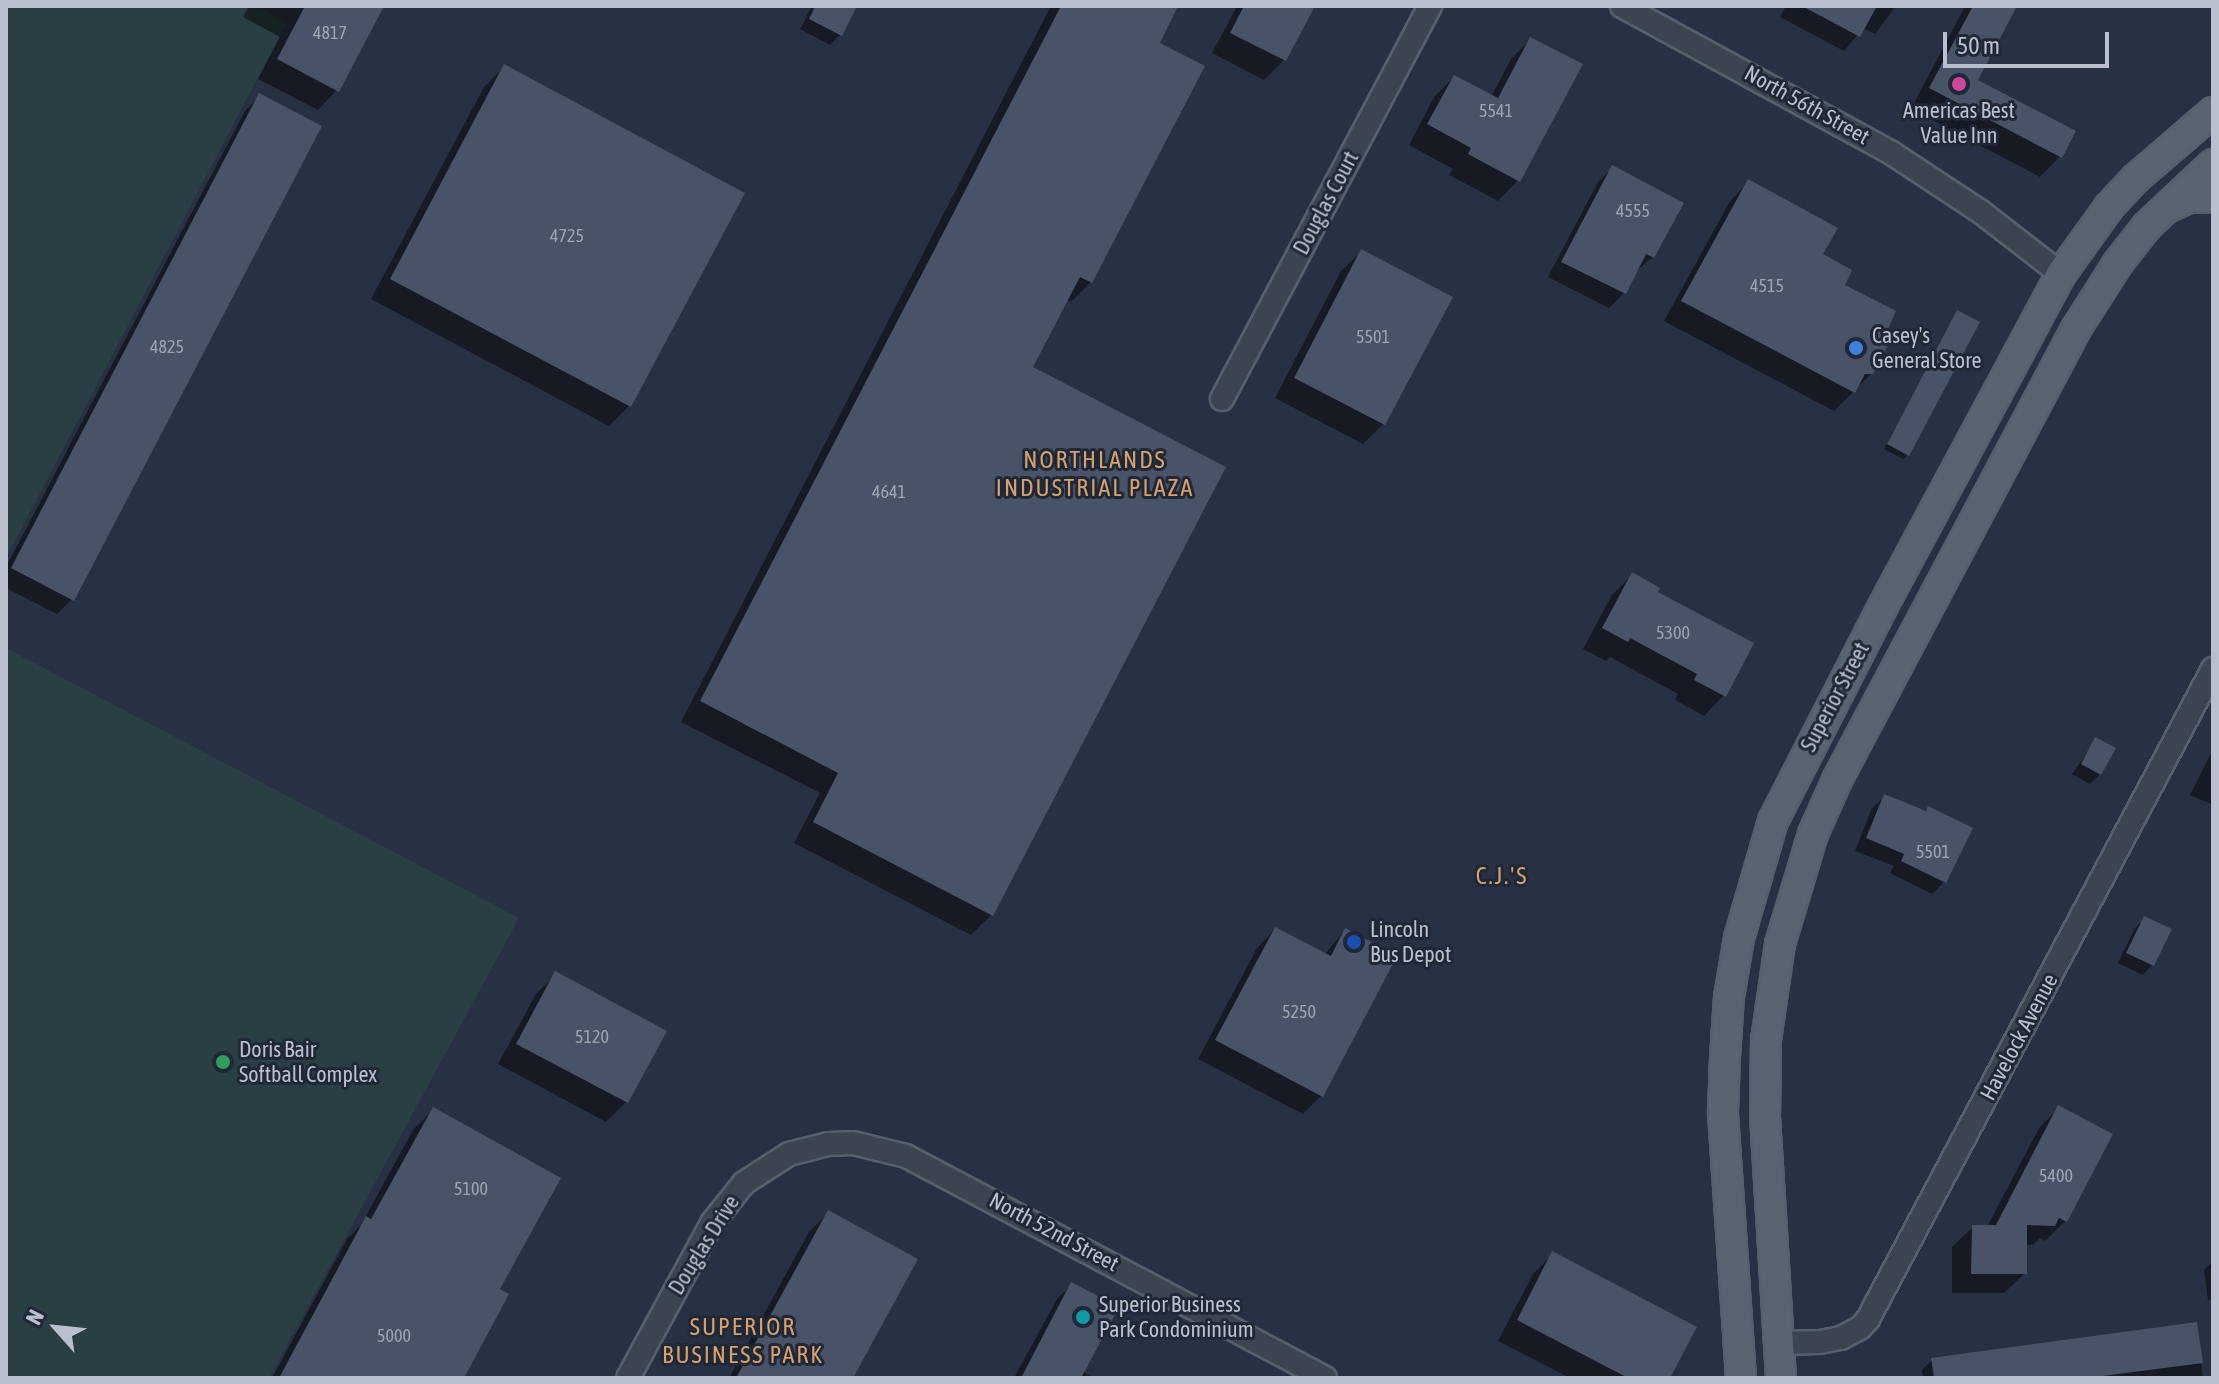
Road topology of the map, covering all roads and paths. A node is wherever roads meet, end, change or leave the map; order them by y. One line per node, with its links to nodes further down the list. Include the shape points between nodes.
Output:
1 (1430, 6): 8 (street, Douglas Court)
2 (1622, 6): 7 (street, North 56th Street, via 1890,152 1981,212)
3 (2213, 112): 7 (main road, Superior Street, via 2135,179)
4 (2213, 164): 6 (main road, Superior Street)
5 (2213, 197): 6 (main road, via 2189,198)
6 (2161, 211): 11 (main road, Superior Street, via 2118,263 2076,329 1837,780 1798,877 1780,944 1766,1040 1765,1119)
7 (2061, 274): 14 (main road, Superior Street, via 1797,769 1753,880 1729,997 1724,1084)
8 (1222, 399)
9 (2213, 669): 11 (street, Havelock Avenue, via 1868,1319 1841,1338)
10 (815, 1147): 12 (street, Douglas Drive, via 766,1166 726,1202); 13 (street, North 52nd Street, via 853,1143 906,1156)
11 (1780, 1343): 15 (main road, Superior Street)
12 (628, 1378)
13 (1325, 1378)
14 (1741, 1378)
15 (1781, 1378)

